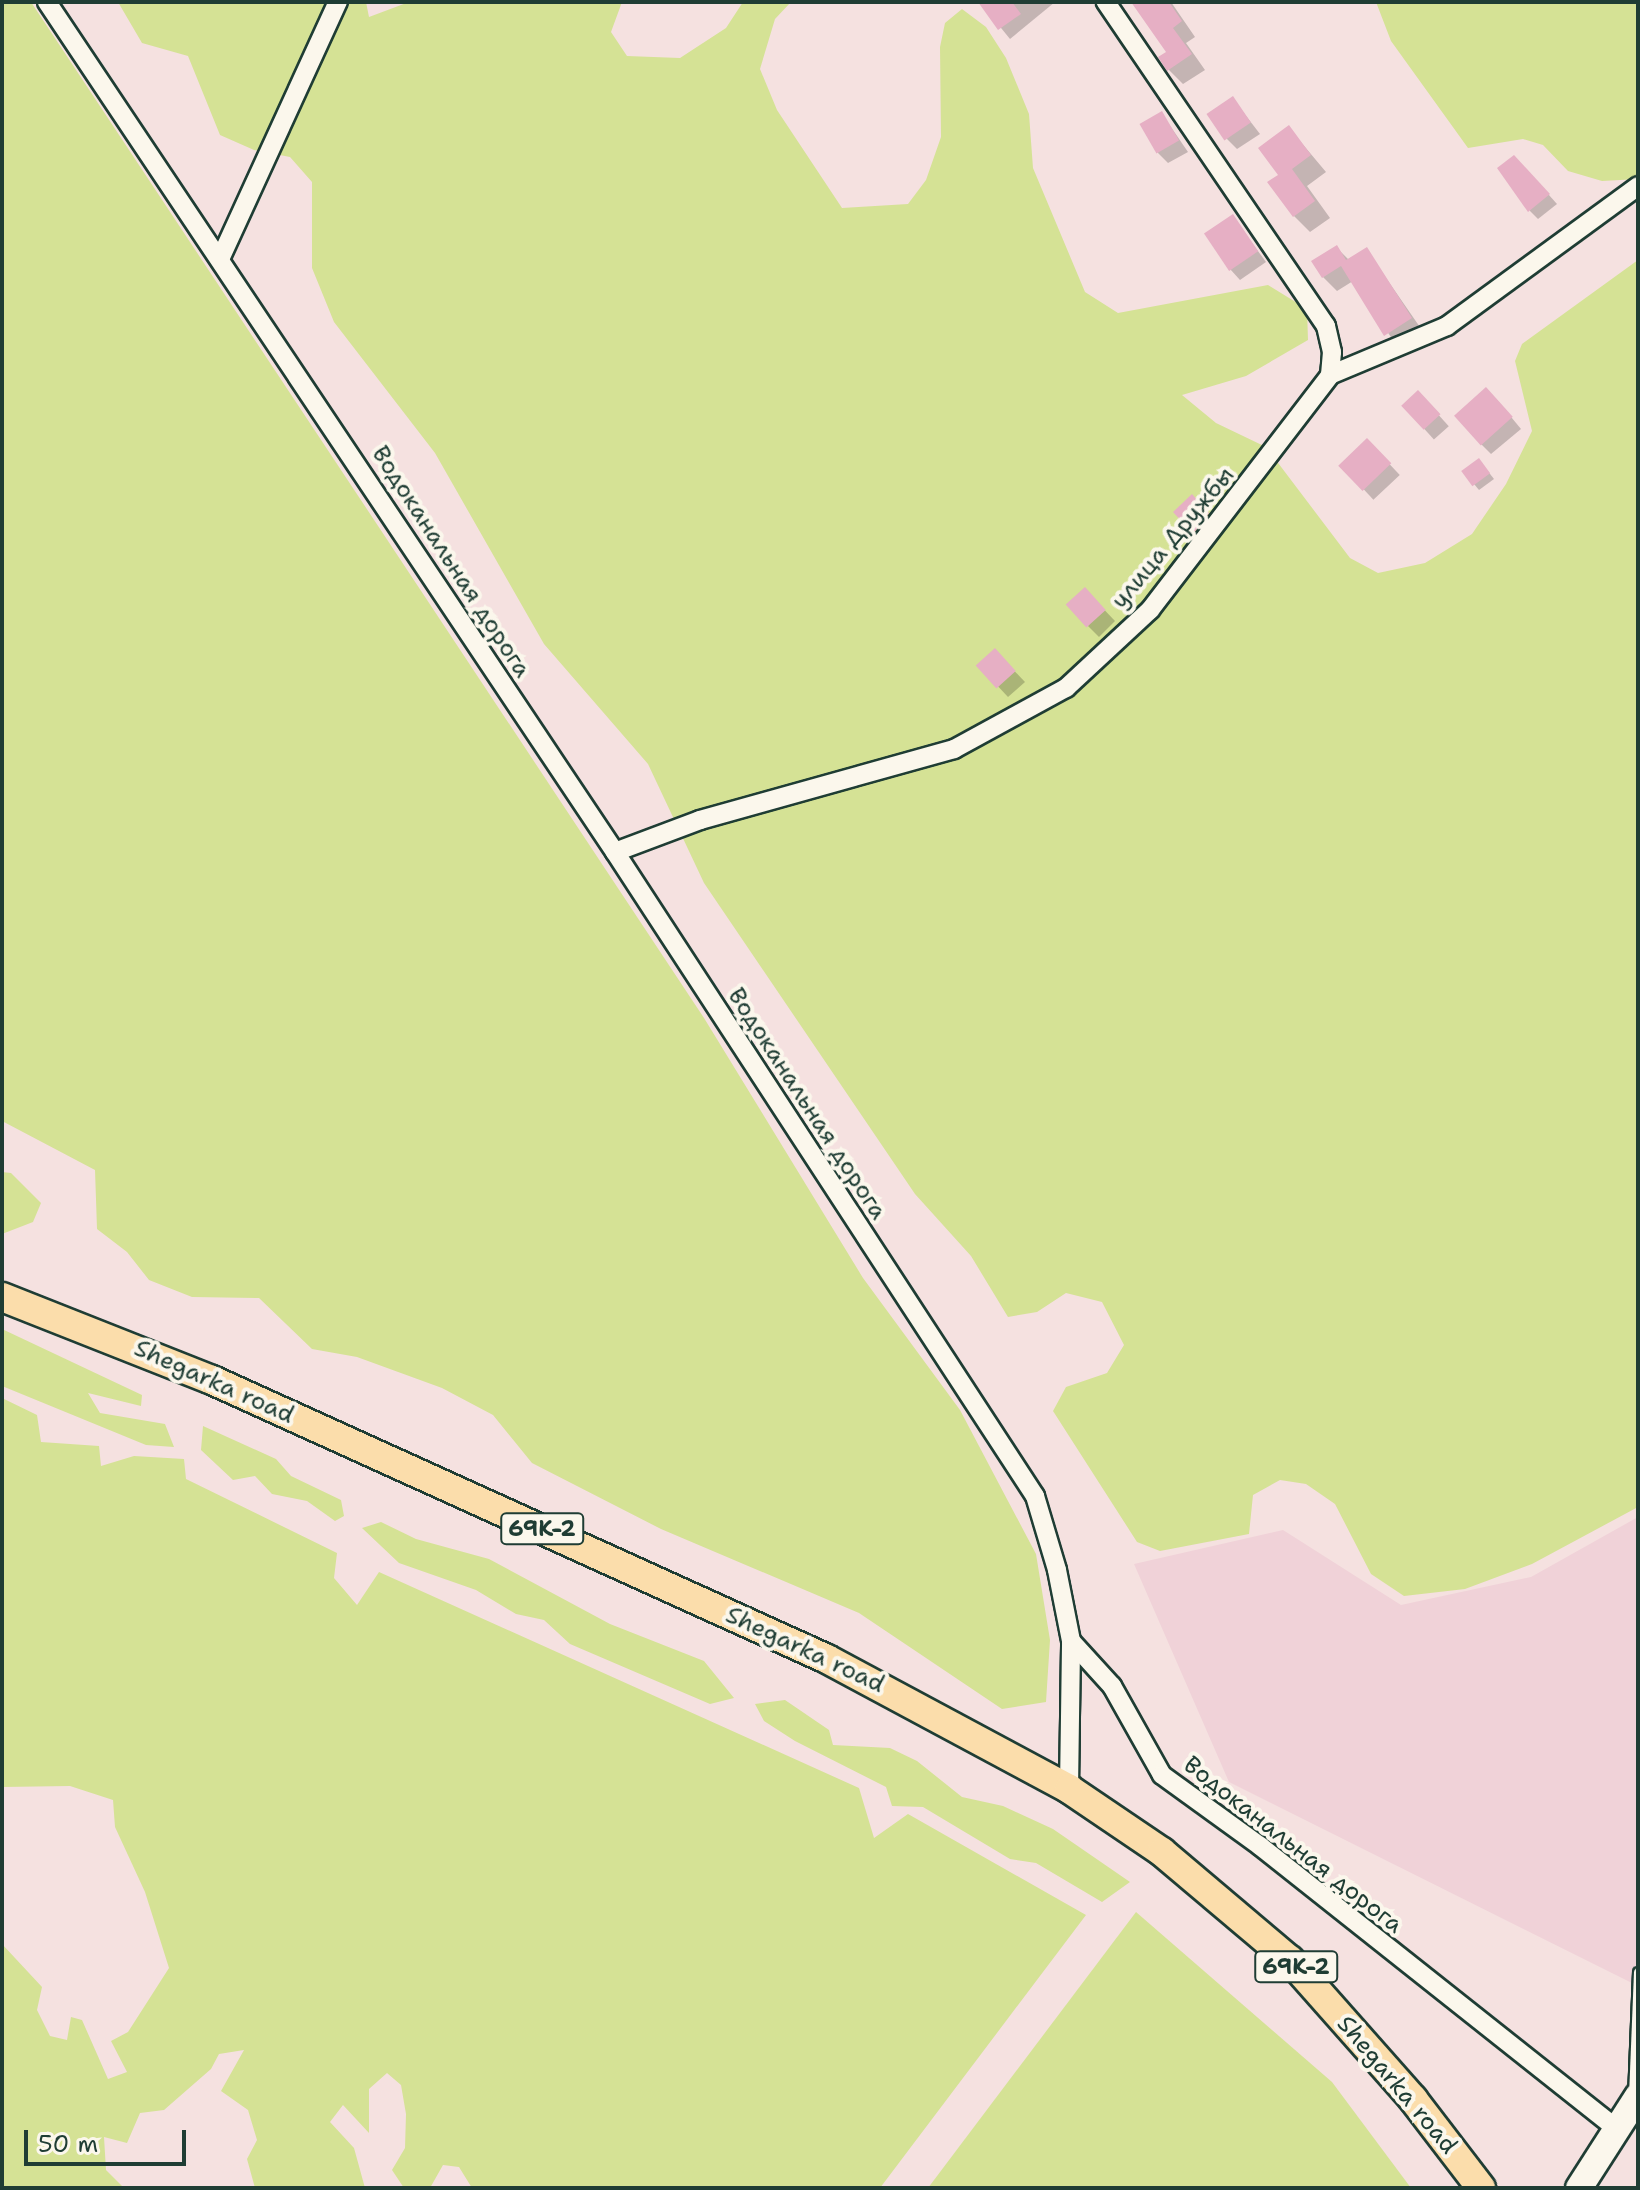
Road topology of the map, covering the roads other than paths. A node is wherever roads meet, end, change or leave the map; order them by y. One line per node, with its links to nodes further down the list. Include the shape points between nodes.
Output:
1 (47, 2): 5 (street, Водоканальная дорога)
2 (338, 2): 5 (street)
3 (1106, 2): 6 (street, via 1326,326)
4 (1638, 186): 6 (street, via 1447,326)
5 (221, 257): 7 (street, Водоканальная дорога)
6 (1330, 375): 7 (street, улица Дружбы, via 1150,610 1066,688 954,749 700,820)
7 (615, 852): 9 (street, Водоканальная дорога, via 1035,1496)
8 (2, 1297): 10 (main road, Shegarka road / 69К-2, via 212,1380 827,1659)
9 (1071, 1641): 10 (street); 13 (street, Водоканальная дорога, via 1112,1686 1162,1775 1260,1846)
10 (1069, 1789): 14 (main road, Shegarka road / 69К-2, via 1162,1852 1290,1960 1413,2099)
11 (1638, 1972): 12 (lane)
12 (1636, 2097): 13 (street)
13 (1614, 2127): 15 (street)
14 (1481, 2188)
15 (1579, 2188)

